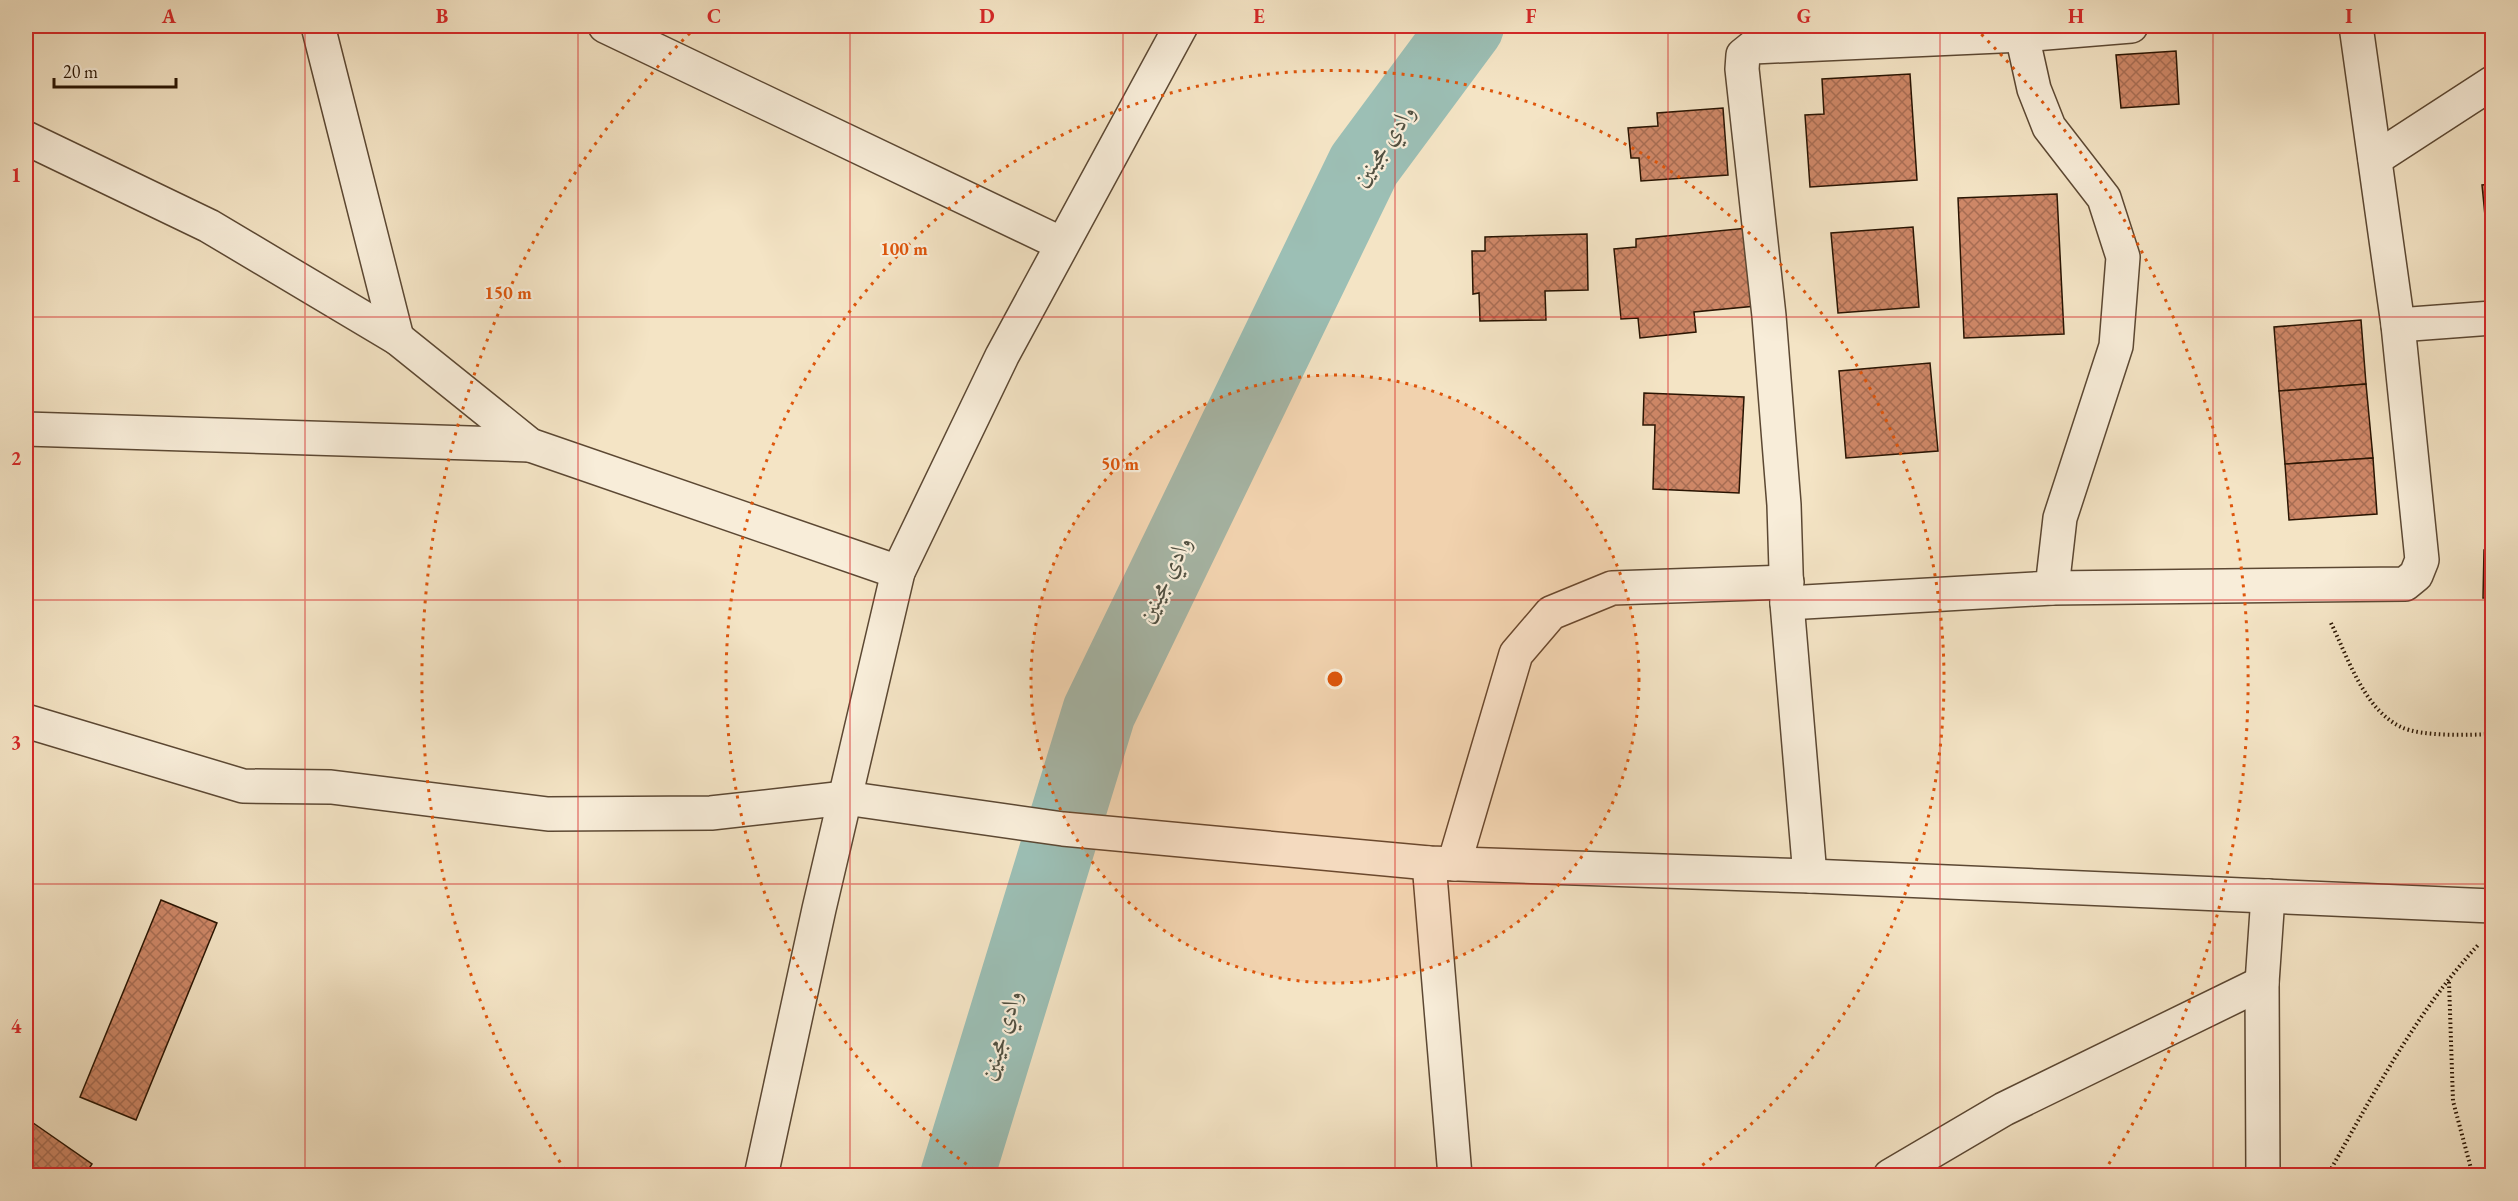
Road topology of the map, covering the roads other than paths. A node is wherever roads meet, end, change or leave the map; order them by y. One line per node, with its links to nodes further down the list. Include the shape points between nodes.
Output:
1 (318, 26): 13 (street)
2 (605, 26): 10 (street)
3 (1181, 26): 10 (street)
4 (2132, 26): 6 (street)
5 (2356, 26): 9 (street)
6 (2022, 35): 17 (street, via 2034,89 2049,127 2104,198 2123,257 2116,346 2060,518); 18 (street, via 1753,47 1743,55 1769,315)
7 (2493, 83): 9 (street)
8 (26, 138): 13 (street, via 209,226)
9 (2375, 159): 12 (street)
10 (1062, 244): 16 (street, via 1002,356)
11 (2493, 318): 12 (street)
12 (2398, 324): 17 (street, via 2421,560 2416,575 2405,584)
13 (397, 338): 15 (street)
14 (26, 429): 15 (street)
15 (530, 445): 16 (street)
16 (898, 572): 20 (street)
17 (2052, 588): 18 (street)
18 (1787, 592): 21 (street, via 1612,588 1551,613 1516,654); 22 (street)
19 (26, 721): 20 (street, via 243,786 331,787 548,814 711,813)
20 (845, 798): 21 (street, via 1063,829); 26 (street)
21 (1441, 864): 22 (street); 27 (street)
22 (1810, 876): 23 (street)
23 (2268, 896): 24 (street); 25 (street)
24 (2493, 906)
25 (2262, 983): 28 (street, via 2014,1104); 29 (street)
26 (761, 1176)
27 (1455, 1176)
28 (1890, 1176)
29 (2263, 1176)

